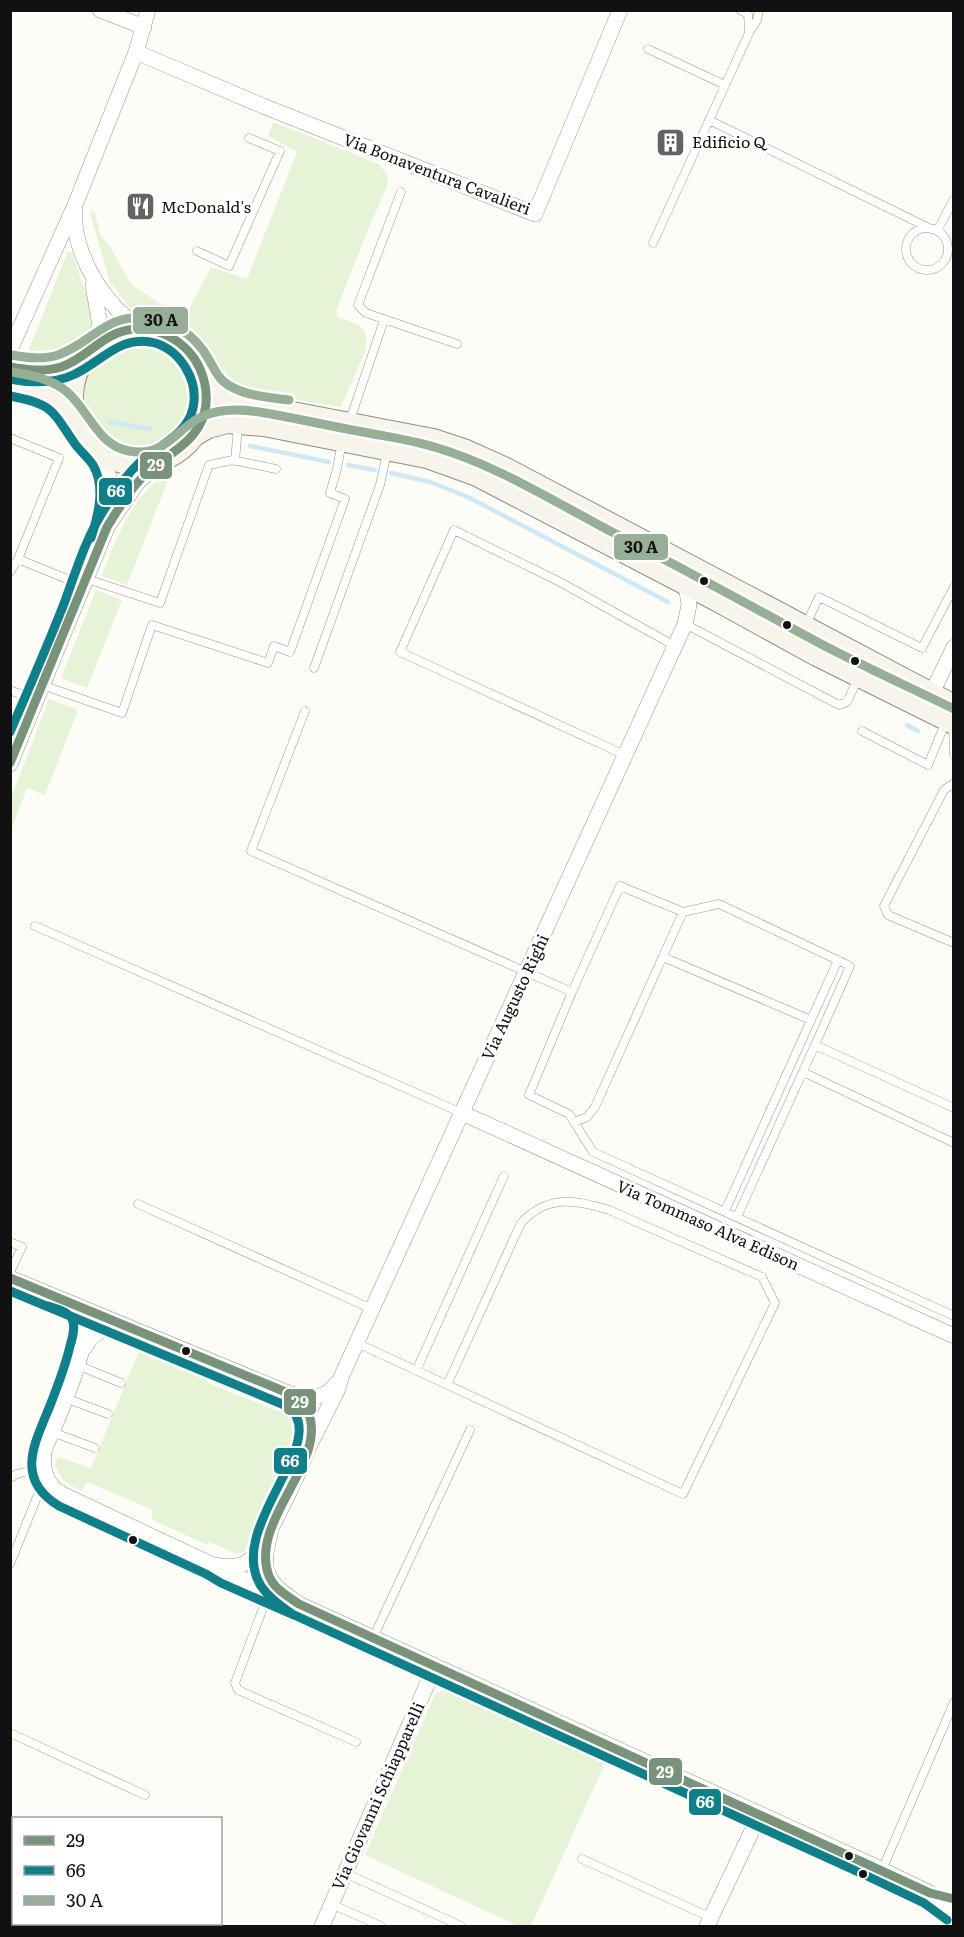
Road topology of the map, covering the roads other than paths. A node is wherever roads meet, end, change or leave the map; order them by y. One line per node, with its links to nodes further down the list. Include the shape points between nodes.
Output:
1 (100, 10): 6 (street)
2 (148, 10): 6 (street)
3 (620, 10): 9 (street, Via Bonaventura Cavalieri, via 536,214)
4 (740, 10): 7 (lane, via 748,14)
5 (759, 10): 7 (lane)
6 (144, 27): 9 (street)
7 (749, 33): 10 (lane)
8 (648, 49): 10 (lane)
9 (136, 52): 15 (street)
10 (725, 85): 11 (lane)
11 (709, 120): 16 (lane); 17 (lane)
12 (249, 138): 18 (lane, via 280,151 229,266)
13 (401, 192): 20 (lane, via 358,305 366,314)
14 (954, 199): 16 (lane)
15 (75, 205): 19 (street, via 75,230); 24 (street)
16 (934, 230): 16 (lane, via 913,234 906,245 908,258 918,268 932,270 947,256 946,242)
17 (653, 243)
18 (197, 251)
19 (89, 268): 21 (street, via 117,311); 23 (street, via 100,318)
20 (384, 320): 22 (lane); 32 (lane)
21 (149, 330): 23 (main road, via 117,333); 26 (main road, via 179,342)
22 (457, 344)
23 (91, 349): 25 (main road, via 54,368 38,371); 29 (main road, via 79,365 73,384 72,404)
24 (10, 350)
25 (10, 367)
26 (201, 370): 30 (main road, via 206,402); 32 (main road, via 217,392)
27 (10, 384): 29 (main road, via 48,394 65,406)
28 (238, 422): 30 (main road, via 220,423); 32 (main road); 36 (lane)
29 (77, 423): 33 (main road)
30 (194, 435): 35 (main road)
31 (10, 438): 39 (lane, via 59,458)
32 (344, 438): 34 (main road); 46 (main road, via 433,440 466,451); 51 (lane, via 330,493 345,499 290,652 274,646 268,663 152,625 122,713)
33 (95, 448): 35 (main road, via 124,462 143,464); 38 (street, via 109,476 111,505)
34 (387, 453): 42 (main road, via 427,457 477,475); 49 (lane, via 382,478)
35 (164, 459): 38 (street, via 138,482)
36 (235, 461): 37 (lane); 41 (lane, via 209,465 160,603)
37 (276, 469)
38 (107, 528): 41 (street)
39 (18, 560): 40 (lane); 41 (lane)
40 (10, 572)
41 (85, 583): 51 (street)
42 (686, 584): 44 (main road); 45 (street, Via Augusto Righi)
43 (954, 587): 46 (lane, via 922,648 819,597)
44 (717, 600): 45 (street, via 700,606); 50 (main road)
45 (686, 621): 47 (street, Via Augusto Righi); 50 (lane, via 839,705 847,702)
46 (804, 627): 53 (main road)
47 (675, 646): 59 (street, Via Augusto Righi); 59 (lane, via 560,582 454,530 400,652)
48 (954, 647): 53 (street)
49 (314, 668)
50 (859, 676): 56 (main road)
51 (42, 685): 54 (street)
52 (10, 690): 54 (lane)
53 (931, 695): 56 (main road)
54 (36, 701): 60 (street)
55 (305, 711): 67 (lane, via 251,851)
56 (952, 718): 57 (lane, via 928,765); 58 (lane)
57 (862, 732)
58 (954, 754)
59 (625, 755): 67 (street, Via Augusto Righi)
60 (10, 764)
61 (954, 783): 64 (lane, via 944,790 884,906 888,915)
62 (683, 912): 65 (lane); 66 (lane, via 719,904); 68 (lane, via 620,886)
63 (35, 926): 73 (lane)
64 (954, 943)
65 (663, 957): 69 (lane); 74 (lane, via 595,1107 587,1117)
66 (838, 960): 69 (lane); 70 (lane, via 850,966)
67 (526, 972): 68 (lane); 73 (street, Via Augusto Righi)
68 (572, 992): 74 (lane, via 529,1095 569,1114)
69 (811, 1020): 78 (lane)
70 (815, 1045): 71 (lane); 72 (lane)
71 (802, 1072): 75 (lane); 79 (lane)
72 (954, 1108)
73 (462, 1113): 84 (street, Via Augusto Righi); 87 (street, Via Tommaso Alva Edison)
74 (575, 1122): 78 (lane, via 593,1152)
75 (954, 1143)
76 (504, 1176): 91 (lane)
77 (138, 1204): 84 (lane)
78 (725, 1211): 79 (lane)
79 (737, 1217): 85 (lane)
80 (10, 1242): 81 (lane, via 22,1247)
81 (10, 1272)
82 (10, 1278): 83 (street)
83 (79, 1306): 86 (street); 89 (street, via 86,1320)
84 (372, 1309): 88 (street, Via Augusto Righi)
85 (954, 1317): 87 (lane)
86 (130, 1328): 89 (street, via 101,1330); 95 (street)
87 (950, 1335)
88 (357, 1343): 91 (lane); 92 (street, Via Augusto Righi)
89 (83, 1351): 90 (street)
90 (77, 1365): 93 (lane); 96 (street)
91 (416, 1371): 94 (lane)
92 (342, 1375): 95 (street, Via Augusto Righi, via 323,1395 311,1398); 101 (street, Via Augusto Righi)
93 (121, 1383)
94 (447, 1385): 94 (lane, via 683,1494 775,1303 762,1277 609,1210 557,1201 542,1206 520,1223)
95 (288, 1393): 101 (street, via 309,1415)
96 (64, 1398): 97 (lane); 99 (street)
97 (108, 1414)
98 (470, 1430): 110 (lane)
99 (52, 1432): 100 (lane); 102 (street, via 44,1451)
100 (95, 1448)
101 (308, 1450): 105 (street, Via Augusto Righi)
102 (43, 1467): 103 (lane); 104 (street)
103 (10, 1478)
104 (52, 1487): 106 (lane, via 37,1497); 107 (street)
105 (271, 1530): 107 (street, via 248,1562 233,1567); 109 (street, via 265,1555 269,1577 274,1586)
106 (10, 1563)
107 (216, 1565): 108 (street)
108 (268, 1592): 109 (street); 114 (lane, via 235,1683 238,1690)
109 (299, 1604): 110 (street)
110 (373, 1638): 111 (street)
111 (435, 1666): 116 (street); 119 (street, Via Giovanni Schiapparelli)
112 (954, 1702): 118 (lane)
113 (10, 1733): 115 (lane)
114 (356, 1742)
115 (145, 1795)
116 (760, 1814): 118 (street); 124 (street)
117 (582, 1859): 124 (lane)
118 (882, 1870): 120 (street)
119 (345, 1874): 122 (street, Via Giovanni Schiapparelli); 127 (lane)
120 (930, 1893): 121 (street); 123 (street)
121 (954, 1899)
122 (331, 1905): 125 (street, Via Giovanni Schiapparelli); 126 (lane)
123 (954, 1910)
124 (710, 1922)
125 (322, 1926)
126 (381, 1926)
127 (461, 1926)

